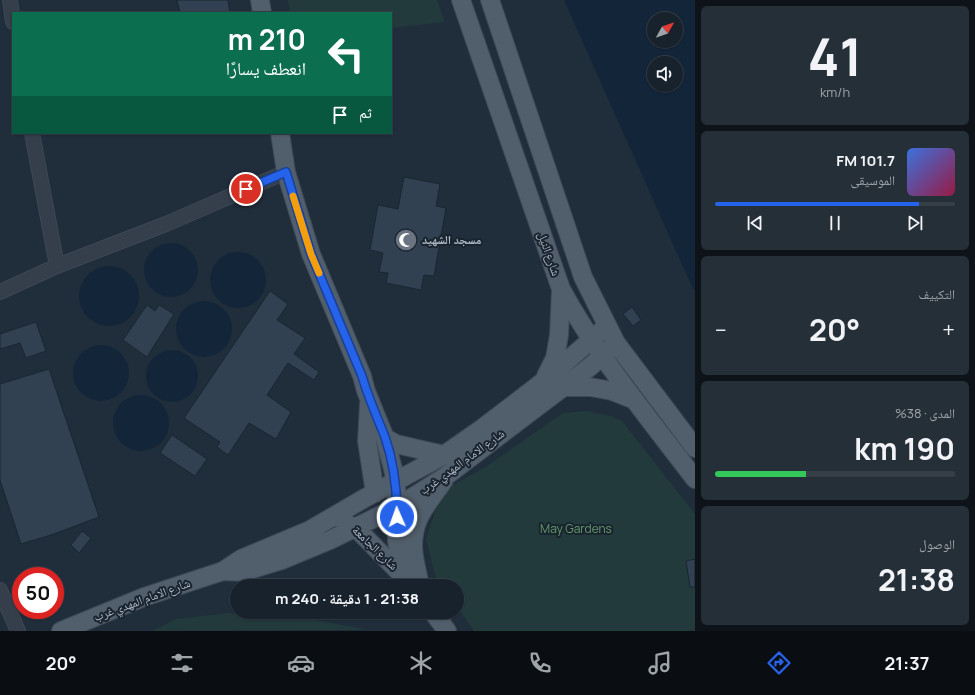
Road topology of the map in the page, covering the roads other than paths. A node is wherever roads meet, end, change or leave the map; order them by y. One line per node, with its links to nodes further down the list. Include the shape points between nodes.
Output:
1 (10, 0): 6 (street)
2 (260, 0): 5 (main road)
3 (461, 0): 10 (main road, شارع النيل)
4 (490, 0): 9 (main road, شارع النيل)
5 (262, 12)
6 (12, 15)
7 (32, 134): 12 (street)
8 (280, 134): 11 (main road, شارع الجامعة)
9 (536, 136): 10 (main road); 15 (main road, شارع النيل, via 583,277)
10 (512, 146): 13 (main road, شارع النيل)
11 (286, 172): 12 (street, via 166,224); 21 (main road, شارع الجامعة, via 311,254 362,376)
12 (57, 266): 14 (street)
13 (561, 289): 16 (main road, شارع النيل); 19 (main road, via 560,335 555,358)
14 (0, 292)
15 (607, 326): 16 (main road, شارع الامام المهدي غرب); 17 (main road, شارع النيل)
16 (591, 340): 18 (main road, شارع النيل); 19 (main road, شارع الامام المهدي غرب)
17 (616, 343): 18 (main road, شارع الامام المهدي غرب); 24 (main road, شارع النيل)
18 (602, 356): 20 (main road, شارع الامام المهدي غرب); 22 (main road, شارع النيل)
19 (544, 381): 25 (main road, شارع الامام المهدي غرب)
20 (564, 387): 22 (main road, via 612,390); 27 (main road, شارع الامام المهدي غرب)
21 (369, 399): 23 (main road, شارع الجامعة); 29 (main road, شارع الجامعة, via 367,441)
22 (636, 401): 26 (main road, شارع النيل)
23 (385, 438): 25 (main road, via 396,444); 28 (main road, شارع الجامعة)
24 (695, 448)
25 (444, 455): 28 (main road, شارع الامام المهدي غرب)
26 (693, 471)
27 (446, 476): 30 (main road, شارع الامام المهدي غرب); 36 (main road, via 425,507 414,534 414,556)
28 (396, 481): 29 (main road, شارع الامام المهدي غرب); 30 (main road, شارع الجامعة)
29 (375, 493): 31 (main road, شارع الامام المهدي غرب)
30 (397, 506): 32 (main road, شارع الامام المهدي غرب); 35 (main road, شارع الجامعة, via 397,541 400,558)
31 (333, 517): 32 (main road, شارع الجامعة); 33 (main road, شارع الامام المهدي غرب, via 310,530 242,559)
32 (356, 528): 33 (main road, شارع الامام المهدي غرب, via 282,560 243,572); 34 (main road, شارع الجامعة)
33 (223, 571): 40 (main road, شارع الامام المهدي غرب, via 144,598)
34 (407, 579)
35 (410, 579)
36 (419, 579)
37 (0, 590): 39 (street)
38 (438, 619): 41 (main road)
39 (18, 631)
40 (61, 631)
41 (447, 631)

